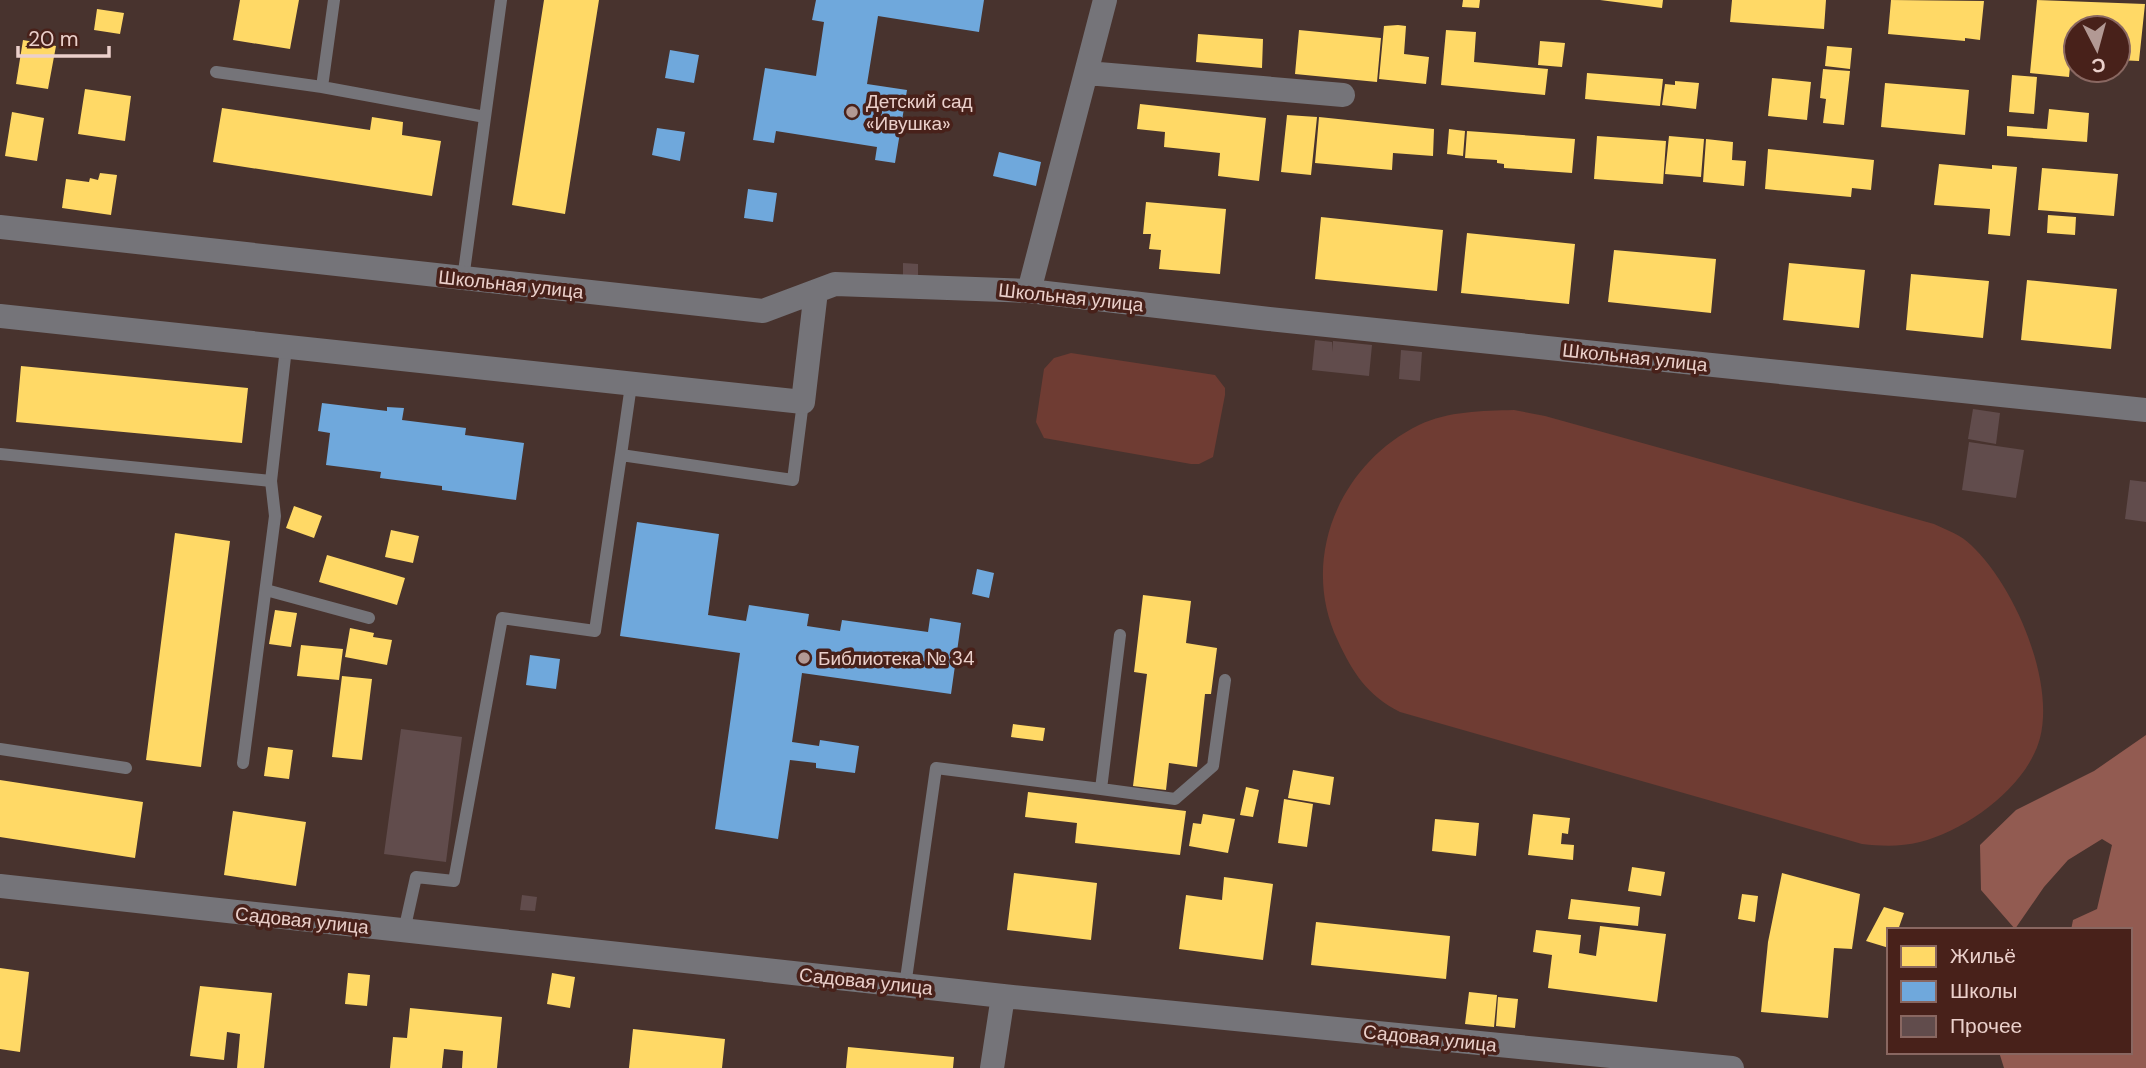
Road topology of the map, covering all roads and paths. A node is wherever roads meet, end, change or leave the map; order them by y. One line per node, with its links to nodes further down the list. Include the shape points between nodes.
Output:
1 (334, 0): 6 (lane)
2 (501, 0): 8 (lane)
3 (1105, 0): 5 (street)
4 (216, 72): 6 (lane)
5 (1087, 73): 7 (street); 11 (street)
6 (322, 87): 8 (lane)
7 (1343, 95)
8 (485, 117): 10 (lane)
9 (0, 227): 10 (street, Школьная улица)
10 (463, 279): 12 (street, Школьная улица, via 763,311)
11 (1028, 290): 12 (street, Школьная улица, via 835,284); 17 (street, Школьная улица)
12 (816, 291): 16 (street)
13 (0, 316): 14 (street)
14 (286, 348): 15 (street); 20 (lane)
15 (631, 385): 16 (street); 19 (lane)
16 (803, 402): 19 (lane, via 793,480)
17 (2146, 410)
18 (0, 454): 20 (lane)
19 (621, 455): 30 (lane, via 595,631 502,618 454,881 416,877)
20 (271, 481): 21 (lane, via 275,516)
21 (266, 590): 22 (lane); 26 (lane)
22 (369, 618)
23 (1120, 635): 28 (lane)
24 (1225, 680): 28 (lane, via 1213,766 1175,799)
25 (0, 750): 27 (lane)
26 (243, 763)
27 (126, 768)
28 (1101, 789): 31 (lane, via 936,768)
29 (0, 886): 30 (street, Садовая улица)
30 (404, 931): 31 (street, Садовая улица)
31 (905, 986): 32 (street, Садовая улица)
32 (1003, 996): 33 (street); 34 (street, Садовая улица)
33 (992, 1068)
34 (1732, 1068)

